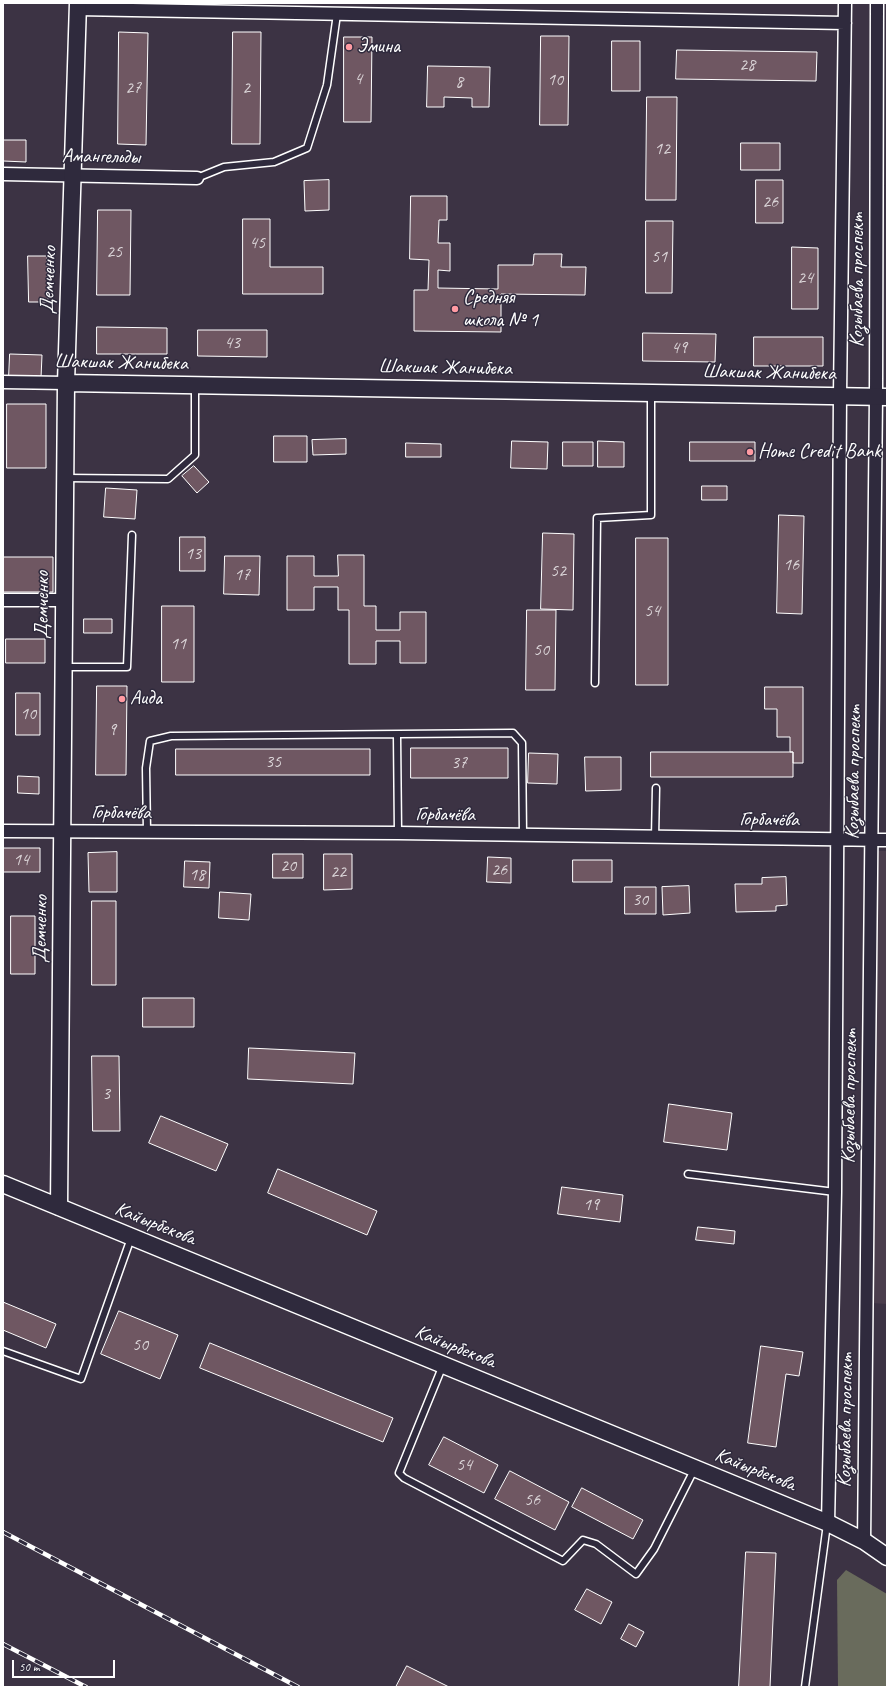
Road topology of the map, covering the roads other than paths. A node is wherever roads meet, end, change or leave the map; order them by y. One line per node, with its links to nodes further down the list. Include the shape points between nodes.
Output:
1 (845, 3): 5 (street, Козыбаева проспект)
2 (878, 3): 14 (street, Козыбаева проспект)
3 (78, 6): 4 (street); 7 (street, Демченко)
4 (337, 14): 5 (street); 8 (lane, via 327,85 307,148 274,162 224,167)
5 (845, 22): 13 (street, Козыбаева проспект)
6 (3, 174): 7 (street, Амангельды)
7 (73, 175): 8 (street, Амангельды); 10 (street, Демченко)
8 (197, 178)
9 (3, 382): 10 (street, Шакшак Жанибека)
10 (66, 383): 11 (street, Шакшак Жанибека); 15 (street, Демченко)
11 (195, 385): 12 (street, Шакшак Жанибека); 15 (lane, via 195,455 168,479)
12 (651, 392): 13 (street, Шакшак Жанибека); 20 (lane, via 651,515 597,518)
13 (840, 395): 14 (street, Шакшак Жанибека); 29 (street, Козыбаева проспект)
14 (882, 396): 30 (street, Козыбаева проспект)
15 (66, 478): 18 (street, Демченко)
16 (132, 535): 19 (lane, via 127,667)
17 (3, 600): 18 (street)
18 (64, 600): 19 (street, Демченко)
19 (64, 667): 24 (street, Демченко)
20 (595, 683)
21 (397, 735): 25 (lane, via 171,736 150,741 146,768); 26 (lane); 27 (lane, via 513,733 522,743)
22 (656, 788): 28 (lane)
23 (3, 831): 24 (street, Горбачёва)
24 (63, 832): 25 (street, Горбачёва); 35 (street, Демченко)
25 (147, 832): 26 (street, Горбачёва)
26 (398, 833): 27 (street, Горбачёва)
27 (523, 836): 28 (street, Горбачёва)
28 (655, 838): 29 (street, Горбачёва)
29 (838, 840): 30 (street, Горбачёва); 34 (street, Козыбаева проспект)
30 (872, 840): 31 (street, Горбачёва); 41 (street, Козыбаева проспект)
31 (887, 840)
32 (688, 1174): 34 (lane)
33 (3, 1184): 35 (street, Кайырбекова)
34 (835, 1192): 40 (street, Козыбаева проспект)
35 (60, 1207): 36 (street, Кайырбекова)
36 (131, 1237): 37 (lane, via 81,1379); 38 (street, Кайырбекова)
37 (3, 1351)
38 (443, 1365): 39 (street, Кайырбекова); 39 (lane, via 399,1473 404,1478 563,1560 583,1540 590,1541 636,1574 654,1549)
39 (695, 1468): 40 (street, Кайырбекова)
40 (828, 1523): 41 (street, Кайырбекова); 43 (lane)
41 (864, 1541): 42 (street, Кайырбекова)
42 (887, 1557)
43 (805, 1687)

